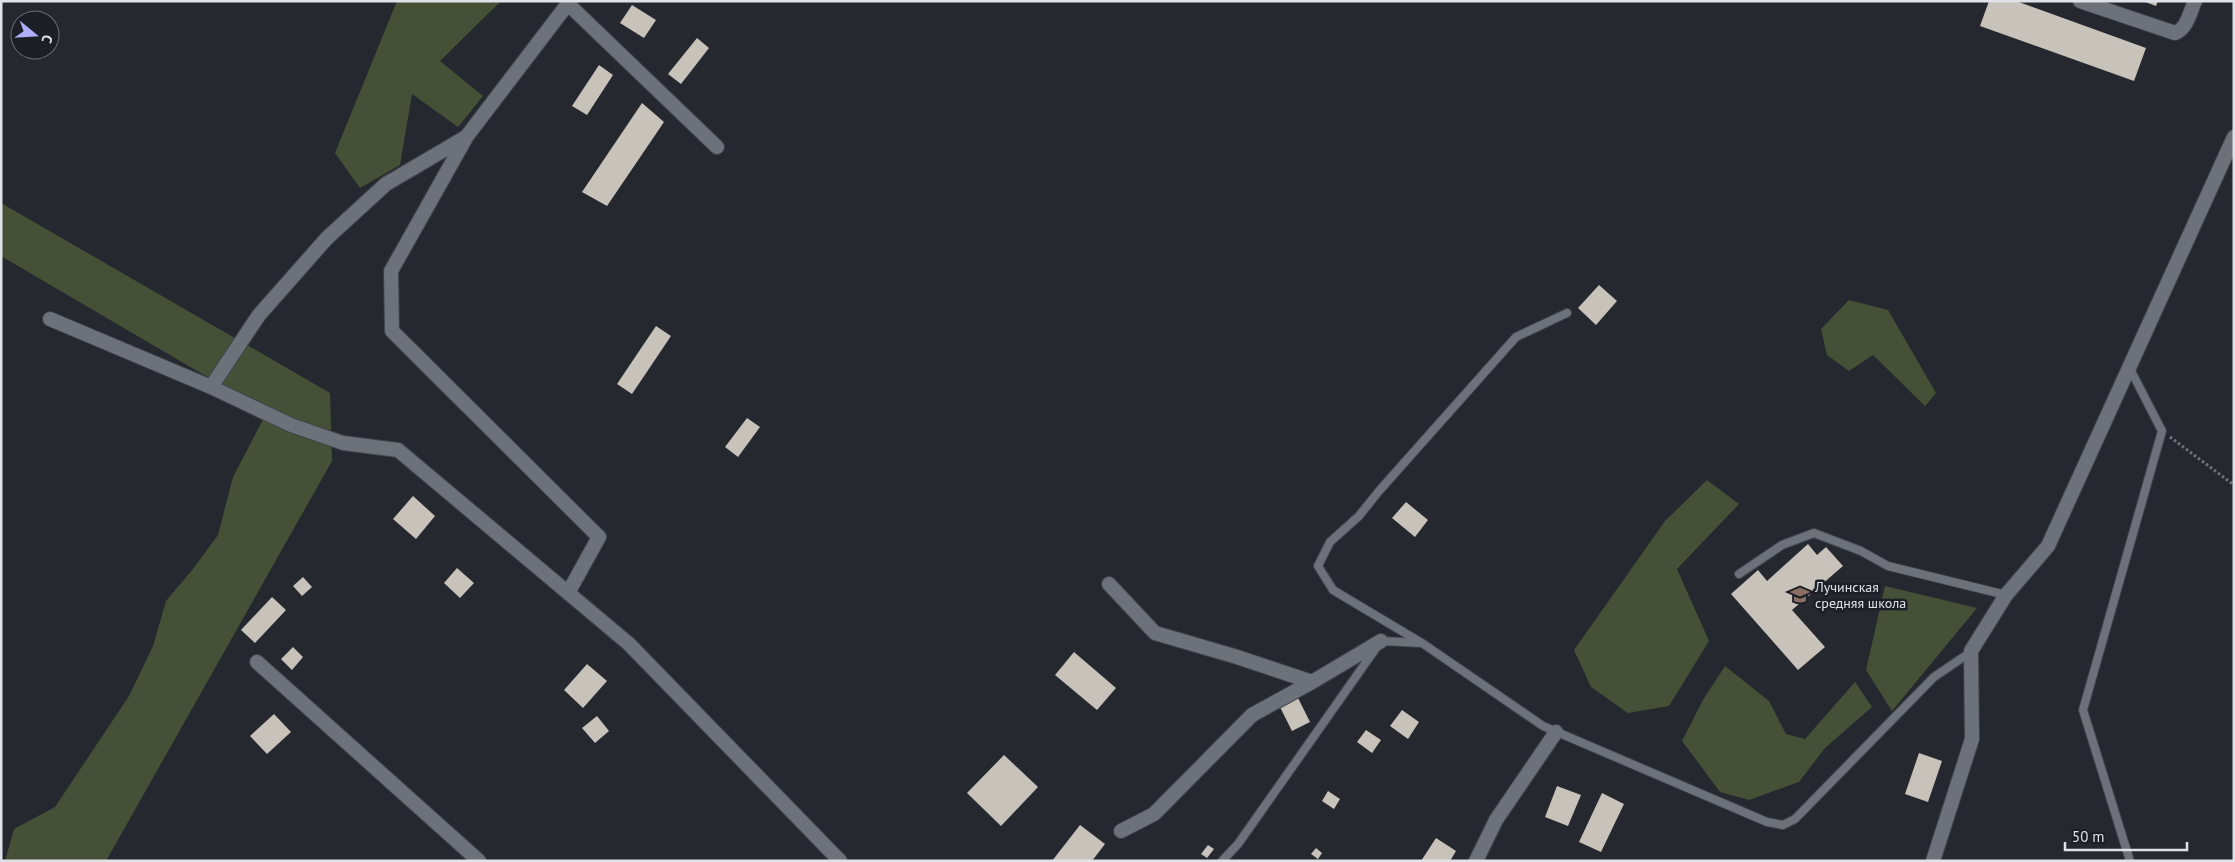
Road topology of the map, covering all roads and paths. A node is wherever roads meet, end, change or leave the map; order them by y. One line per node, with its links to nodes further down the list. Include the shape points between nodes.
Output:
1 (2080, 1): 2 (street, via 2175,33 2185,26)
2 (2195, 1)
3 (569, 3): 4 (street); 6 (street)
4 (467, 136): 10 (street, via 386,184 327,238 259,315); 15 (street, via 392,271 392,331 599,537)
5 (2234, 138): 9 (street)
6 (717, 147)
7 (1567, 312): 18 (lane, via 1516,337 1359,516 1330,542 1318,566 1333,590)
8 (50, 319): 10 (street)
9 (2130, 367): 11 (lane); 16 (street, via 2048,546)
10 (211, 387): 15 (street, via 291,425 343,443 398,450)
11 (2162, 431): 12 (path); 29 (lane, via 2083,710)
12 (2234, 485)
13 (1739, 574): 16 (lane, via 1782,545 1814,533 1861,551 1888,566)
14 (1109, 584): 21 (street, via 1156,633)
15 (568, 592): 25 (street, via 629,644)
16 (2006, 596): 19 (street)
17 (1381, 641): 18 (lane); 21 (street); 26 (lane, via 1238,844)
18 (1422, 643): 22 (lane)
19 (1971, 652): 22 (lane, via 1934,677 1795,819 1783,825 1768,822); 28 (street, via 1972,739)
20 (257, 662): 24 (street)
21 (1312, 682): 23 (street, via 1252,715 1154,814)
22 (1556, 732): 27 (street, via 1496,820)
23 (1121, 831)
24 (479, 861)
25 (840, 861)
26 (1222, 861)
27 (1476, 861)
28 (1933, 861)
29 (2130, 861)

